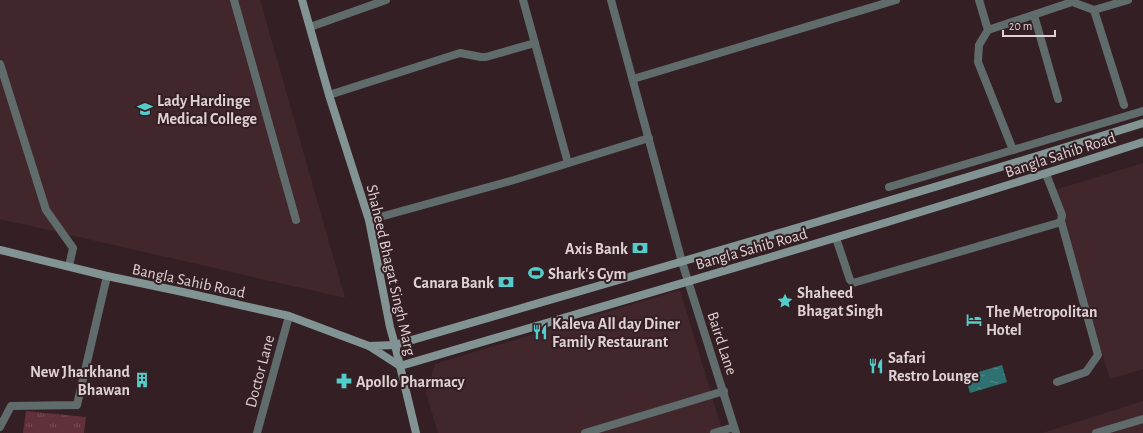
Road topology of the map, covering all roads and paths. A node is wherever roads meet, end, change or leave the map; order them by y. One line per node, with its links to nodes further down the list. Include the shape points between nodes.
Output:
1 (234, 0): 28 (street)
2 (302, 0): 12 (street, Shaheed Bhagat Singh Marg)
3 (386, 0): 12 (street)
4 (523, 0): 14 (street)
5 (611, 0): 16 (street, Baird Lane)
6 (896, 0): 16 (street)
7 (979, 0): 13 (street)
8 (1128, 0): 10 (street)
9 (1075, 1): 10 (street); 11 (street)
10 (1094, 10): 19 (street)
11 (1034, 15): 13 (street); 18 (street)
12 (310, 27): 17 (street, Shaheed Bhagat Singh Marg)
13 (988, 30): 24 (street, via 979,45 978,62)
14 (535, 43): 17 (street, via 481,58 460,53); 25 (street)
15 (0, 64): 34 (street, via 46,210 73,248)
16 (633, 79): 22 (street, Baird Lane)
17 (329, 94): 29 (street, Shaheed Bhagat Singh Marg)
18 (1058, 99)
19 (1124, 105)
20 (1143, 111): 24 (street)
21 (1143, 123): 33 (street, Bangla Sahib Road)
22 (649, 138): 25 (street); 33 (street, Baird Lane)
23 (1143, 142): 26 (street, Bangla Sahib Road)
24 (1012, 150): 27 (street)
25 (568, 164): 29 (street)
26 (1046, 174): 30 (street); 31 (street, Bangla Sahib Road)
27 (889, 188)
28 (296, 220)
29 (369, 220): 38 (street, Shaheed Bhagat Singh Marg, via 390,327)
30 (1062, 220): 31 (street, via 858,283 850,280); 41 (street, via 1098,355 1086,372)
31 (836, 238): 36 (street, Bangla Sahib Road)
32 (0, 250): 34 (street, Bangla Sahib Road)
33 (682, 262): 36 (street, Baird Lane); 38 (street, Bangla Sahib Road)
34 (69, 266): 35 (street, Bangla Sahib Road)
35 (107, 276): 37 (street, Bangla Sahib Road); 44 (street, via 77,405 11,406)
36 (688, 281): 40 (street, Bangla Sahib Road); 42 (street, Baird Lane)
37 (289, 316): 39 (street, Bangla Sahib Road); 46 (street, Doctor Lane)
38 (396, 345): 39 (street, Bangla Sahib Road); 40 (street, Shaheed Bhagat Singh Marg)
39 (369, 346): 40 (street, Bangla Sahib Road)
40 (400, 366): 47 (street, Shaheed Bhagat Singh Marg)
41 (1057, 382)
42 (724, 391): 45 (street, Baird Lane); 48 (street)
43 (1143, 419): 50 (street)
44 (0, 427)
45 (735, 430): 49 (street)
46 (257, 433)
47 (416, 433)
48 (585, 433)
49 (714, 433)
50 (1096, 433)

